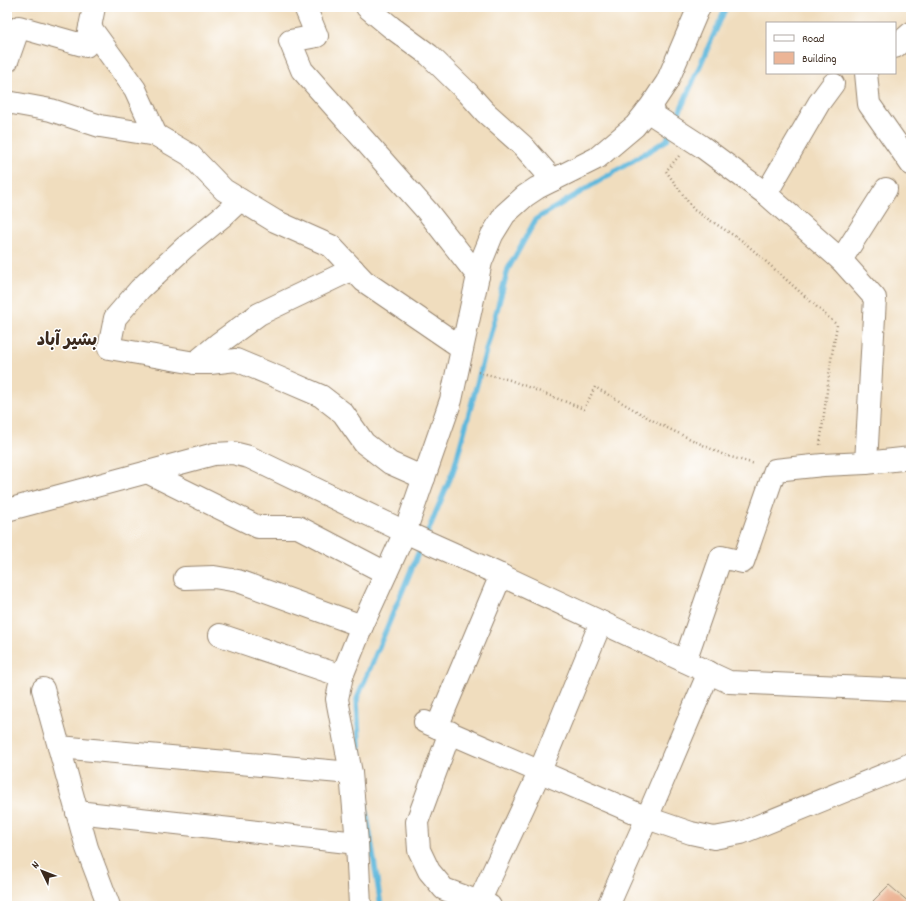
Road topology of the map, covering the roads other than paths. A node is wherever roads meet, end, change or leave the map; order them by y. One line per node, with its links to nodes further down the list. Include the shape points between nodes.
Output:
1 (305, 7): 20 (street, via 317,36 290,41 302,70 427,212)
2 (367, 7): 14 (street, via 428,55 523,146)
3 (699, 7): 11 (street, via 667,82)
4 (92, 17): 7 (street, via 86,46 19,27); 12 (street, via 135,89)
5 (911, 33): 6 (street)
6 (896, 46)
7 (7, 61)
8 (866, 74): 13 (street, via 869,104)
9 (833, 84): 16 (street, via 819,103)
10 (7, 102): 12 (street, via 51,110 100,126)
11 (647, 111): 14 (street, via 635,126 597,158); 16 (street, via 694,141)
12 (156, 135): 17 (street, via 190,154 224,190)
13 (911, 164)
14 (553, 180): 20 (street, via 531,192 505,214 492,235)
15 (886, 188): 18 (street)
16 (766, 194): 18 (street)
17 (240, 200): 19 (street, via 275,221 331,246); 22 (street, via 184,248 115,318 109,348)
18 (841, 260): 24 (street, via 875,298)
19 (353, 269): 21 (street, via 364,281); 22 (street, via 259,314)
20 (478, 276): 21 (street)
21 (462, 348): 26 (street, via 451,400)
22 (195, 363): 26 (street, via 236,360 322,396 343,413 364,443 390,463)
23 (911, 458): 24 (street)
24 (866, 463): 35 (street, via 775,470 743,562 721,558)
25 (147, 472): 27 (street); 28 (street, via 214,454 233,453 249,457); 29 (street, via 258,527 298,527)
26 (424, 478): 28 (street)
27 (7, 510)
28 (408, 533): 29 (street); 30 (street)
29 (386, 573): 33 (street)
30 (501, 575): 32 (street); 40 (street)
31 (185, 578): 33 (street, via 214,577 238,581)
32 (601, 622): 35 (street); 43 (street)
33 (362, 626): 37 (street)
34 (220, 635): 37 (street)
35 (684, 661): 36 (street)
36 (708, 672): 39 (street, via 729,682); 46 (street)
37 (342, 676): 44 (street, via 337,699)
38 (43, 689): 41 (street)
39 (911, 690)
40 (437, 727): 43 (street); 48 (street, via 417,822 419,850 429,871 444,889)
41 (59, 747): 44 (street); 45 (street)
42 (911, 764): 46 (street, via 741,833 714,838)
43 (540, 771): 46 (street); 48 (street)
44 (351, 773): 47 (street)
45 (77, 812): 47 (street); 49 (street, via 87,848)
46 (647, 818): 51 (street)
47 (357, 843): 50 (street)
48 (485, 904)
49 (109, 906)
50 (360, 906)
51 (608, 906)

